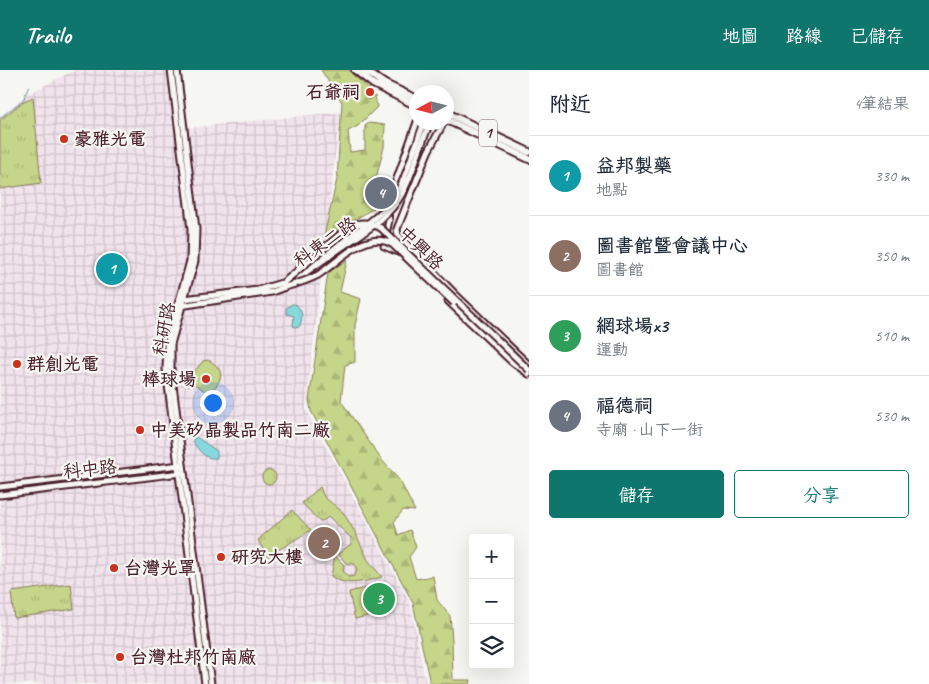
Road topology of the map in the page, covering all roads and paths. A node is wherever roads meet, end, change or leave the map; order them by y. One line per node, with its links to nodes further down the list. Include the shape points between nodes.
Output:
1 (172, 70): 21 (street, 科研路, via 191,228 190,261)
2 (177, 70): 21 (street, 科研路, via 196,229 195,261)
3 (355, 70): 6 (main road)
4 (364, 70): 5 (main road)
5 (409, 96)
6 (409, 102)
7 (454, 119): 14 (main road, 1)
8 (454, 120): 15 (main road, 1)
9 (414, 130): 16 (street, via 394,187 386,199)
10 (422, 130): 13 (street, 科東二路)
11 (426, 130): 13 (street, 科東二路)
12 (440, 130): 17 (street, 中興路)
13 (419, 146): 20 (street, 科東二路, bridge, via 395,205 373,226)
14 (529, 152)
15 (529, 159)
16 (389, 220): 17 (street, via 393,226); 19 (street, 中興路, via 385,239)
17 (399, 224): 23 (street, 中興路, via 398,235)
18 (384, 246): 19 (street, 中興路)
19 (399, 252): 24 (street, 中興路, via 512,362)
20 (284, 285): 21 (street, 科東二路); 22 (street, 科東二路, via 272,292); 24 (street, 中興路, bridge, via 297,284 317,275 361,245 374,239 384,239); 24 (street, 中興路, bridge, via 349,227 363,222 373,224 381,228)
21 (182, 299): 22 (street, 科研路)
22 (180, 306): 25 (street, 科研路, via 167,344 166,369)
23 (529, 365)
24 (528, 372)
25 (181, 465): 26 (street, 科研路); 27 (street, 科中路)
26 (182, 472): 28 (street, 科中路); 29 (street, 科研路); 30 (street, 科研路)
27 (0, 487)
28 (0, 495)
29 (205, 684)
30 (211, 684)

